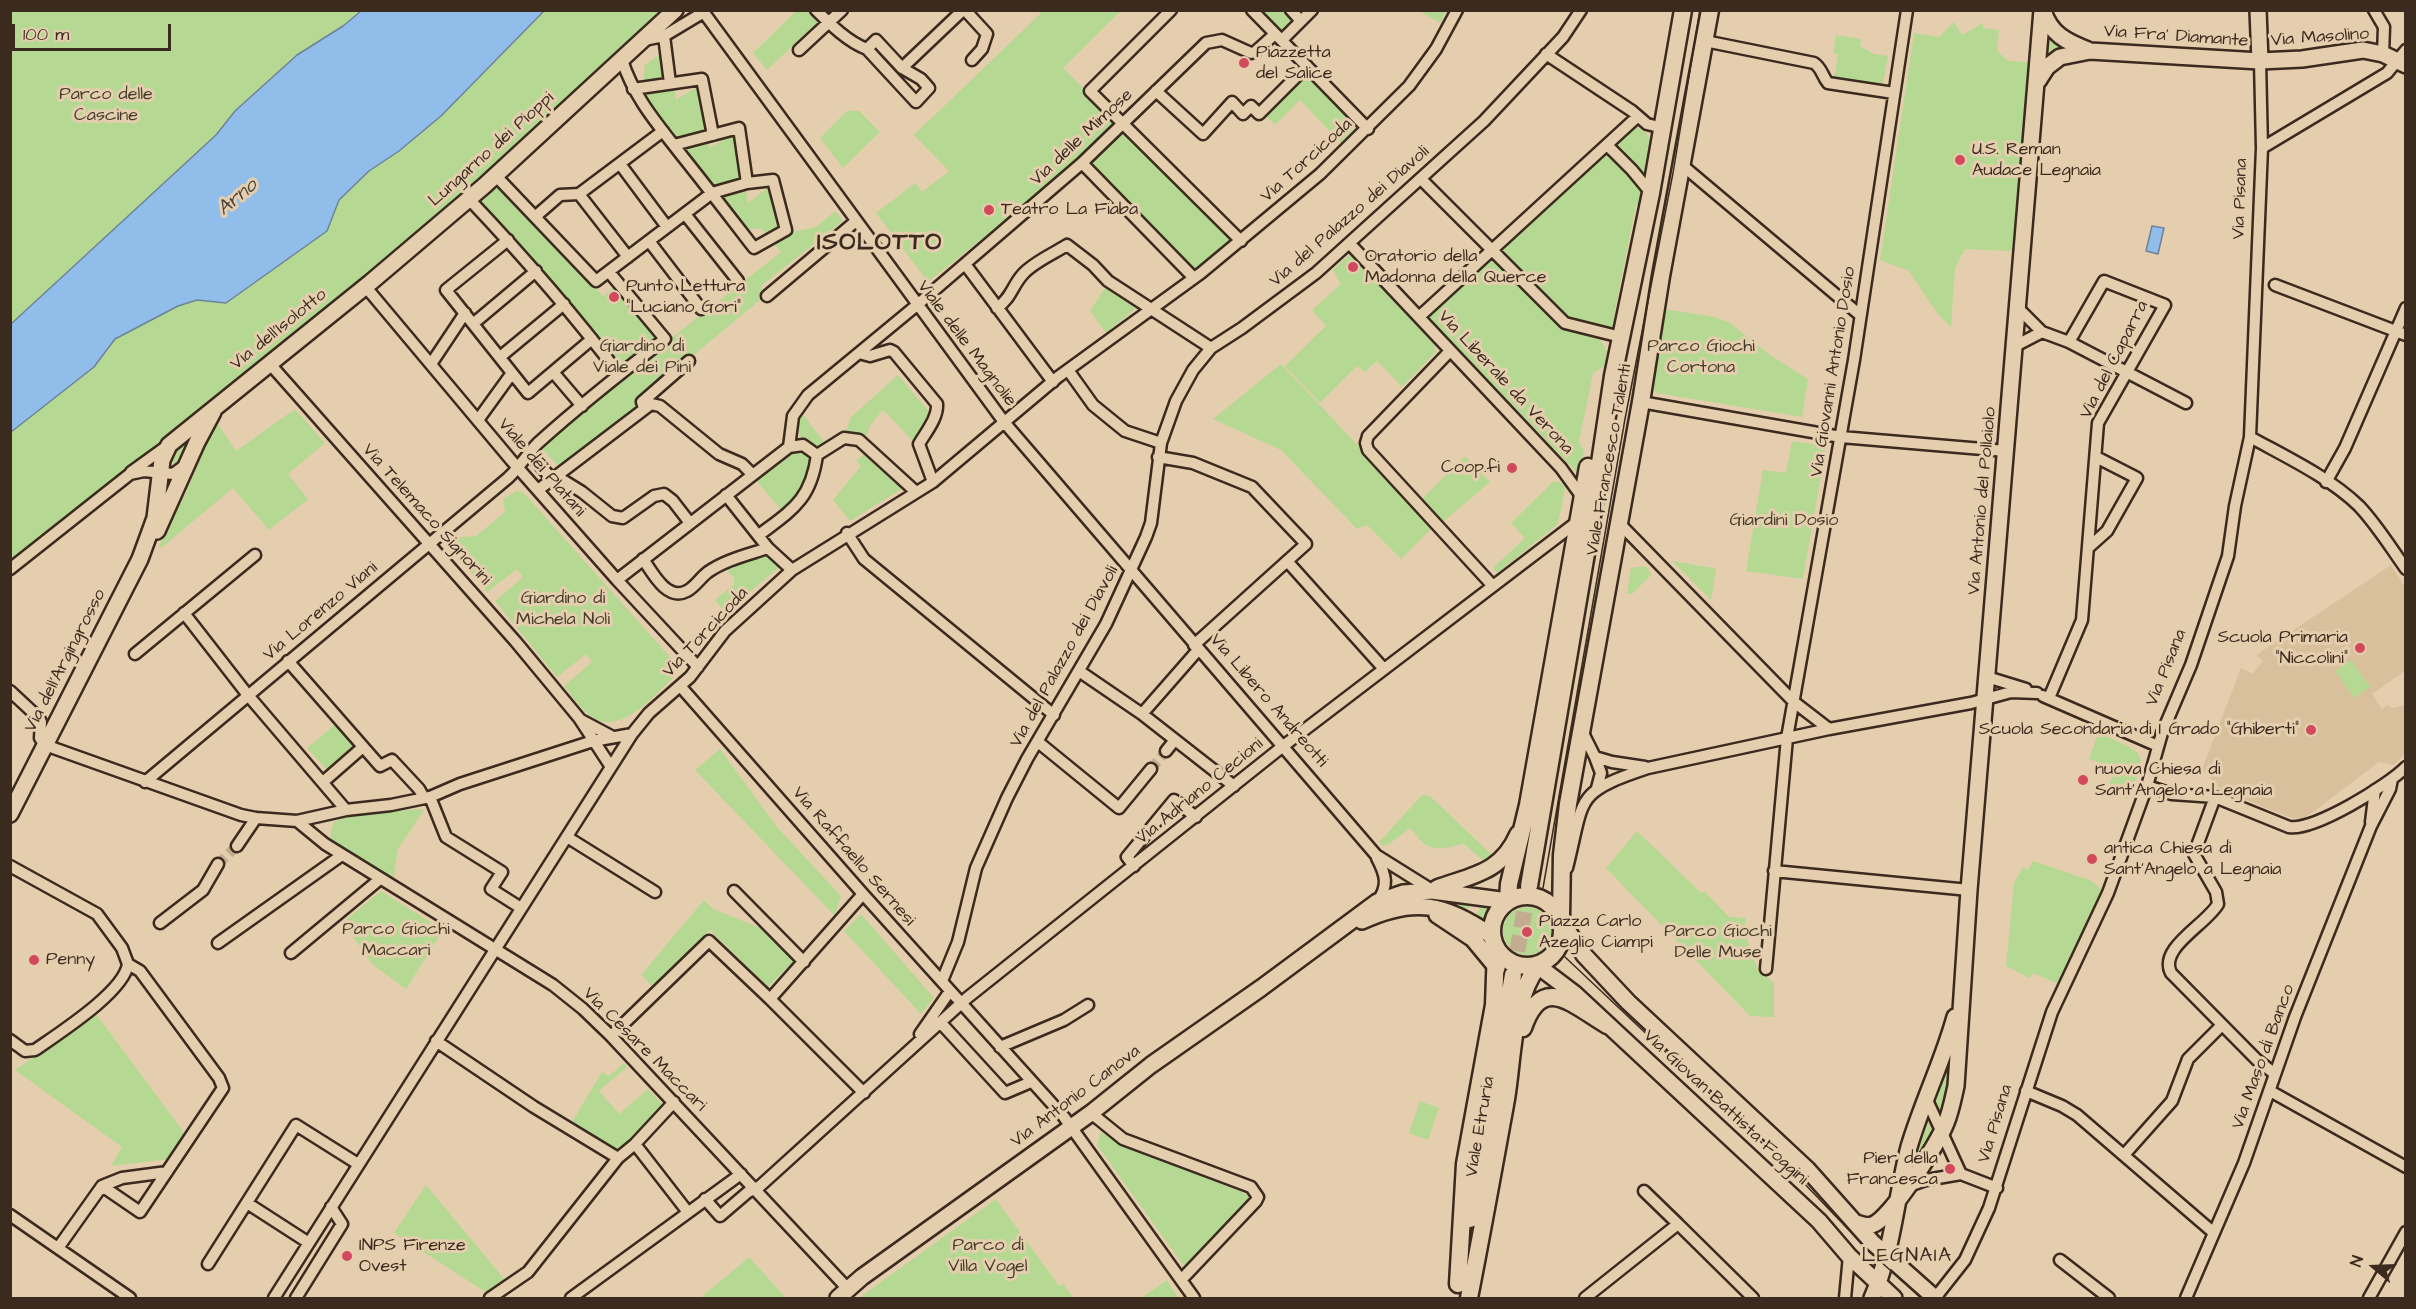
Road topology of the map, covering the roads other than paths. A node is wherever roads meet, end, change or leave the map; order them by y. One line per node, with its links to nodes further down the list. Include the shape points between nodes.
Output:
1 (675, 10): 22 (street, Lungarno dei Pioppi)
2 (816, 10): 19 (street)
3 (842, 10): 19 (street)
4 (964, 10): 31 (street, via 987,34 982,49); 34 (street)
5 (1171, 10): 41 (street, via 1090,91)
6 (1252, 10): 21 (street)
7 (1291, 10): 18 (street)
8 (1312, 10): 18 (street, Via delle Mimose)
9 (1457, 10): 43 (street, Via Torcicoda, via 1409,86)
10 (1581, 10): 27 (street, Via del Palazzo dei Diavoli)
11 (1683, 10): 42 (main road, Viale Francesco Talenti)
12 (1710, 10): 23 (main road, Viale Francesco Talenti)
13 (1907, 10): 39 (street, Via Giovanni Antonio Dosio)
14 (2043, 10): 26 (street, Via Fra' Diamante, via 2060,36); 36 (street, Via Antonio del Pollaiolo)
15 (2258, 10): 32 (street, Via Pisana)
16 (2374, 10): 28 (street, via 2384,27)
17 (703, 11): 20 (street); 61 (street, Viale delle Magnolie)
18 (1301, 21): 21 (street, Via delle Mimose)
19 (829, 23): 24 (street); 25 (street)
20 (664, 36): 22 (street); 35 (street)
21 (1279, 37): 33 (street); 38 (street, Via delle Mimose, via 1251,53 1222,40 1206,43)
22 (643, 40): 30 (street, Lungarno dei Pioppi)
23 (1705, 40): 39 (street, via 1814,63 1828,83); 51 (main road, Viale Francesco Talenti)
24 (867, 49): 34 (street, via 876,40); 34 (street, via 916,102 929,88)
25 (799, 50)
26 (2090, 51): 32 (street, Via Fra' Diamante); 36 (street, Via Fra' Diamante, via 2056,60)
27 (1546, 54): 40 (street); 53 (street, Via del Palazzo dei Diavoli, via 1492,113)
28 (2384, 54): 29 (street, Via Masolino); 32 (street, Via Masolino, via 2362,50)
29 (2403, 58): 48 (street, via 2387,73)
30 (622, 60): 37 (street); 52 (street, Lungarno dei Pioppi)
31 (972, 60)
32 (2260, 61): 48 (street, Via Pisana)
33 (1307, 66): 38 (street, via 1259,114 1251,106 1243,114 1232,102 1203,134); 43 (street)
34 (902, 68)
35 (670, 84): 37 (street); 45 (street, via 702,79)
36 (2036, 84): 80 (street, Via Antonio del Pollaiolo)
37 (633, 89): 44 (street)
38 (1156, 91): 41 (street, Via delle Mimose)
39 (1894, 93): 85 (street, Via Giovanni Antonio Dosio)
40 (1637, 117): 42 (street, via 1650,126); 47 (street)
41 (1123, 123): 49 (street, Via delle Mimose); 65 (street)
42 (1663, 128): 55 (main road, Viale Francesco Talenti)
43 (1368, 129): 65 (street, Via Torcicoda)
44 (663, 131): 46 (street); 50 (street)
45 (713, 135): 46 (street); 54 (street, via 740,128)
46 (674, 145): 57 (street)
47 (1607, 145): 55 (street); 67 (street)
48 (2262, 148): 116 (street, Via Pisana)
49 (1082, 163): 69 (street, Via delle Mimose); 72 (street)
50 (620, 164): 56 (street); 62 (street)
51 (1682, 165): 85 (street); 107 (main road, Viale Francesco Talenti)
52 (496, 176): 58 (street, Lungarno dei Pioppi); 60 (street)
53 (1421, 179): 66 (street, Via del Palazzo dei Diavoli); 67 (street)
54 (747, 183): 57 (street); 57 (street, via 773,180 786,230 754,248)
55 (1651, 193): 90 (main road, Viale Francesco Talenti)
56 (579, 194): 60 (street, via 560,195); 68 (street)
57 (712, 194): 59 (street)
58 (469, 199): 63 (street); 75 (street, Lungarno dei Pioppi)
59 (685, 214): 62 (street); 73 (street)
60 (536, 216): 71 (street, via 596,281)
61 (856, 221): 76 (street); 78 (street, Viale delle Magnolie)
62 (667, 227): 64 (street)
63 (508, 240): 70 (street); 84 (street, via 446,290)
64 (649, 241): 68 (street); 82 (street)
65 (1241, 241): 72 (street, Via Torcicoda)
66 (1350, 244): 86 (street, Via Liberale da Verona); 94 (street, Via del Palazzo dei Diavoli, via 1242,328)
67 (1493, 250): 86 (street); 90 (street, via 1565,323)
68 (628, 257): 71 (street)
69 (965, 264): 78 (street, Via delle Mimose); 79 (street)
70 (536, 270): 77 (street); 87 (street)
71 (609, 272): 105 (street, Via Lorenzo Viani, via 665,339)
72 (1194, 278): 83 (street, Via Torcicoda)
73 (738, 281)
74 (2275, 285): 89 (street)
75 (365, 286): 99 (street, Via dell'Isolotto); 100 (street, Viale dei Platani)
76 (767, 296)
77 (564, 304): 91 (street); 97 (street)
78 (917, 305): 96 (street, Via delle Mimose); 113 (street, Viale delle Magnolie)
79 (997, 308): 83 (street, via 1008,299 1028,269 1067,245 1108,281); 106 (street)
80 (2018, 308): 88 (street); 93 (street, Via Antonio del Pollaiolo)
81 (2406, 308): 89 (street)
82 (701, 309)
83 (1151, 309): 94 (street); 101 (street, Via Torcicoda)
84 (465, 313): 87 (street); 100 (street)
85 (1860, 315): 115 (street, Via Giovanni Antonio Dosio)
86 (1420, 316): 95 (street, Via Liberale da Verona)
87 (474, 323): 97 (street)
88 (2042, 332): 92 (street); 93 (street)
89 (2400, 333): 133 (street)
90 (1621, 337): 114 (main road, Viale Francesco Talenti)
91 (592, 339): 102 (street); 105 (street)
92 (2068, 342): 104 (street); 104 (street, Via del Caparra, via 2104,281 2165,305)
93 (2015, 346): 120 (street, Via Antonio del Pollaiolo)
94 (1210, 348): 118 (street, Via del Palazzo dei Diavoli, via 1182,388)
95 (1450, 351): 137 (street, Via Liberale da Verona, via 1564,471); 157 (street, via 1368,436 1366,443 1368,450)
96 (859, 354): 119 (street, Via delle Mimose, via 799,405 791,421); 132 (street, via 894,352 937,404 935,418 919,444)
97 (500, 357): 103 (street)
98 (689, 361): 111 (street, via 642,402)
99 (270, 364): 109 (street, Via dell'Isolotto); 143 (street, Via Telemaco Signorini)
100 (431, 364): 112 (street, Viale dei Platani)
101 (1068, 370): 106 (street, Via Torcicoda); 118 (street, via 1092,405 1125,432)
102 (553, 372): 103 (street, via 528,393); 110 (street)
103 (512, 373): 112 (street)
104 (2127, 373): 108 (street); 125 (street, Via del Caparra, via 2098,423)
105 (619, 374): 110 (street, Via Lorenzo Viani)
106 (1053, 382): 113 (street, Via Torcicoda)
107 (1641, 402): 115 (street); 140 (main road, Viale Francesco Talenti)
108 (2186, 403)
109 (218, 404): 117 (street, Via dell'Isolotto); 123 (street, Via dell'Isolotto)
110 (582, 406): 121 (street, Via Lorenzo Viani)
111 (644, 408): 129 (street, via 651,404 660,406 719,454 742,464); 131 (street)
112 (478, 420): 126 (street, Viale dei Platani)
113 (1004, 423): 132 (street, Via Torcicoda); 155 (street, Viale delle Magnolie)
114 (1604, 428): 137 (main road, Viale Francesco Talenti, via 1589,460); 220 (main road, Viale Francesco Talenti)
115 (1840, 436): 120 (street); 172 (street, Via Giovanni Antonio Dosio)
116 (2250, 437): 133 (street); 185 (street, Via Pisana, via 2226,563 2192,664)
117 (172, 442): 127 (street, Via dell'Isolotto, via 163,456); 128 (street, Via dell'Isolotto)
118 (1161, 443): 124 (street, Via del Palazzo dei Diavoli)
119 (789, 447): 122 (street, via 803,445); 129 (street)
120 (2006, 451): 165 (street, Via Antonio del Pollaiolo)
121 (529, 453): 126 (street, Via Lorenzo Viani); 131 (street)
122 (817, 455): 135 (street, via 844,438 859,440); 142 (street, via 801,502)
123 (191, 456): 127 (street, Via dell'Isolotto, via 178,472); 130 (street, Via dell'Isolotto)
124 (1158, 457): 151 (street, via 1192,462 1252,487 1306,544); 155 (street, Via del Palazzo dei Diavoli, via 1151,524)
125 (2096, 457): 146 (street, Via del Caparra); 146 (street, via 2137,477 2107,531)
126 (519, 468): 134 (street, Viale dei Platani); 143 (street, Via Lorenzo Viani)
127 (160, 473): 128 (street, Via dell'Isolotto); 149 (street, Via dell'Argingrosso, via 155,518)
128 (130, 474): 152 (street, Via dell'Isolotto)
129 (752, 474): 136 (street)
130 (182, 478): 149 (street, Via dell'Argingrosso, via 164,520)
131 (554, 478): 134 (street); 139 (street, via 582,492 612,516 623,518 654,496 664,494)
132 (933, 482): 135 (street, Via Torcicoda)
133 (2326, 482): 153 (street, via 2365,513)
134 (538, 490): 156 (street, Viale dei Platani)
135 (916, 492): 141 (street, Via Torcicoda)
136 (726, 495): 139 (street); 142 (street)
137 (1582, 497): 138 (main road, Viale Francesco Talenti)
138 (1577, 522): 144 (street, Via Adriano Cecioni); 147 (main road, Viale Francesco Talenti)
139 (690, 523): 150 (street)
140 (1619, 523): 172 (street); 176 (main road, Viale Francesco Talenti)
141 (847, 533): 154 (street, Via Torcicoda); 174 (street, via 864,559)
142 (759, 535): 145 (street)
143 (430, 543): 161 (street, Via Lorenzo Viani); 175 (street, Via Telemaco Signorini)
144 (1548, 544): 147 (street, via 1561,544); 157 (street, Via Adriano Cecioni)
145 (768, 548): 150 (street, via 729,561 680,593 664,587); 154 (street)
146 (2088, 548): 170 (street, Via del Caparra, via 2080,628)
147 (1571, 552): 195 (main road, Viale Francesco Talenti)
148 (255, 555): 158 (street)
149 (140, 559): 184 (street, Via dell'Argingrosso)
150 (643, 559): 156 (street)
151 (1287, 561): 159 (street); 163 (street)
152 (10, 569)
153 (2406, 569)
154 (792, 570): 162 (street, Via Torcicoda, via 725,631)
155 (1131, 572): 159 (street, Via Libero Andreotti); 164 (street, Via del Palazzo dei Diavoli)
156 (616, 580): 162 (street, Viale dei Platani)
157 (1493, 586): 163 (street, Via Adriano Cecioni)
158 (184, 614): 160 (street); 169 (street)
159 (1196, 648): 173 (street); 187 (street, Via Libero Andreotti)
160 (135, 654)
161 (288, 661): 169 (street, Via Lorenzo Viani); 186 (street)
162 (698, 667): 166 (street, Via Torcicoda)
163 (1384, 669): 187 (street, Via Adriano Cecioni)
164 (1079, 672): 173 (street); 174 (street, Via del Palazzo dei Diavoli)
165 (1987, 677): 168 (street); 171 (street, Via Antonio del Pollaiolo)
166 (681, 687): 178 (street, Via Torcicoda); 226 (street, Via Raffaello Sernesi)
167 (10, 691): 184 (street, via 39,718 40,738)
168 (2037, 693): 170 (street); 171 (street, via 2015,691)
169 (248, 694): 196 (street, Via Lorenzo Viani); 197 (street)
170 (2049, 698): 185 (street)
171 (1985, 700): 177 (street); 222 (street, Via Antonio del Pollaiolo)
172 (1794, 702): 177 (street); 180 (street, Via Giovanni Antonio Dosio)
173 (1142, 714): 182 (street)
174 (1054, 715): 183 (street, Via del Palazzo dei Diavoli)
175 (579, 718): 179 (street, Via Telemaco Signorini); 181 (street, Via Telemaco Signorini)
176 (1582, 727): 189 (street); 221 (main road, Viale Francesco Talenti, via 1564,835)
177 (1829, 729): 180 (street)
178 (632, 734): 179 (street); 190 (street, Via Torcicoda)
179 (611, 736): 181 (street)
180 (1787, 738): 192 (street); 218 (street, Via Giovanni Antonio Dosio)
181 (593, 741): 190 (street, Via Telemaco Signorini); 203 (street)
182 (1174, 741): 188 (street); 198 (street)
183 (1038, 742): 193 (street, via 1119,808); 244 (street, Via del Palazzo dei Diavoli, via 983,849 958,942)
184 (45, 745): 196 (street); 206 (street, Via dell'Argingrosso)
185 (2158, 746): 199 (street, Via Pisana)
186 (363, 747): 197 (street); 203 (street, via 380,766 392,760)
187 (1282, 747): 198 (street, Via Adriano Cecioni); 214 (street, Via Libero Andreotti)
188 (1166, 751)
189 (1595, 757): 192 (street); 200 (street, via 1601,773)
190 (611, 766): 211 (street, Via Torcicoda)
191 (2406, 767): 194 (street)
192 (1648, 768): 200 (street)
193 (1151, 769)
194 (2392, 779): 201 (street); 209 (street, Via Maso di Banco)
195 (1531, 781): 224 (street, Viale Francesco Talenti, via 1517,837 1504,856 1474,877); 227 (main road, Viale Francesco Talenti)
196 (145, 782): 208 (street)
197 (323, 782): 205 (street)
198 (1234, 786): 207 (street, Via Adriano Cecioni)
199 (2147, 786): 202 (street, via 2175,795); 261 (street, Via Pisana, via 2108,893 2052,1012)
200 (1597, 788): 221 (street, via 1581,809)
201 (2375, 790): 204 (street); 209 (street, Via Maso di Banco)
202 (2215, 796): 204 (street, via 2300,828); 252 (street, via 2194,855 2216,892 2218,904 2175,949 2168,965 2171,973)
203 (427, 798): 205 (street); 230 (street, via 446,837 502,872 491,889)
204 (2351, 805): 209 (street, via 2364,805)
205 (346, 810): 210 (street)
206 (10, 814)
207 (1196, 817): 217 (street, Via Adriano Cecioni); 217 (street, via 1174,800 1127,857)
208 (255, 818): 210 (street); 212 (street)
209 (2371, 820): 259 (street, Via Maso di Banco)
210 (297, 821): 213 (street, Via Cesare Maccari)
211 (567, 837): 225 (street); 230 (street, Via Torcicoda)
212 (237, 846)
213 (342, 855): 219 (street, Via Cesare Maccari); 234 (street)
214 (1376, 855): 224 (street, Via Libero Andreotti); 228 (street, Via Libero Andreotti, via 1386,882)
215 (218, 864): 232 (street, via 203,890)
216 (10, 866): 239 (street, via 97,914 122,948)
217 (1134, 866): 248 (street, Via Adriano Cecioni)
218 (1774, 871): 222 (street); 242 (street, Via Giovanni Antonio Dosio)
219 (380, 879): 236 (street, Via Cesare Maccari); 237 (street)
220 (1528, 886)
221 (1562, 887): 231 (main road, Viale Francesco Talenti)
222 (1969, 890): 246 (street, Via Antonio del Pollaiolo)
223 (734, 891): 238 (street)
224 (1432, 891): 227 (street); 228 (street, Via Antonio Canova, via 1403,893)
225 (655, 892)
226 (863, 894): 238 (street); 244 (street, Via Raffaello Sernesi)
227 (1508, 901): 231 (main road, via 1520,896 1539,898 1554,908); 235 (main road, via 1494,916)
228 (1377, 902): 233 (street, Via Antonio Canova)
229 (1424, 907): 233 (street, Via Antonio Canova, via 1386,910); 235 (street, via 1464,918); 241 (street, via 1473,939)
230 (520, 908): 236 (street, Via Torcicoda)
231 (1562, 921): 240 (main road, via 1558,948); 287 (street, Via Giovan Battista Foggini, via 1580,951 1628,1002 1807,1169)
232 (160, 923)
233 (1340, 931): 266 (street, Via Antonio Canova)
234 (218, 943)
235 (1494, 943): 240 (main road, via 1512,963); 241 (main road, Viale Etruria)
236 (493, 950): 253 (street, Via Cesare Maccari, via 553,986); 255 (street, Via Torcicoda)
237 (291, 953)
238 (804, 962): 247 (street)
239 (128, 964): 254 (street, via 123,979 94,1006 35,1050 25,1051); 274 (street, via 140,970 223,1088)
240 (1538, 966): 251 (street, Via Giovan Battista Foggini, via 1575,994); 258 (main road, Viale Etruria, via 1522,998)
241 (1497, 968): 298 (main road, Viale Etruria, via 1494,1005 1465,1164)
242 (1766, 969)
243 (1513, 975): 298 (main road, Viale Etruria)
244 (942, 981): 245 (street, Via Raffaello Sernesi)
245 (950, 992): 248 (street, Via Raffaello Sernesi); 256 (street)
246 (1961, 994): 264 (street, Via Antonio del Pollaiolo); 268 (street, Via Antonio del Pollaiolo, via 1956,1086)
247 (770, 999): 253 (street, via 709,941); 263 (street)
248 (960, 1004): 250 (street, Via Adriano Cecioni); 257 (street, Via Raffaello Sernesi)
249 (1088, 1005): 257 (street, via 1064,1020)
250 (940, 1022): 256 (street, Via Adriano Cecioni); 260 (street, via 1005,1093)
251 (1606, 1025): 258 (main road, via 1564,998 1547,997 1530,1009); 294 (street, Via Giovan Battista Foggini, via 1819,1221)
252 (2222, 1025): 259 (street); 270 (street, via 2188,1059 2172,1101)
253 (611, 1036): 265 (street, Via Cesare Maccari)
254 (10, 1040)
255 (436, 1041): 271 (street); 272 (street, Via Torcicoda)
256 (911, 1047): 263 (street)
257 (1000, 1047): 260 (street, Via Raffaello Sernesi)
258 (1513, 1057): 308 (main road, Viale Etruria)
259 (2275, 1074): 262 (street, Via Maso di Banco)
260 (1030, 1082): 267 (street, Via Raffaello Sernesi)
261 (2026, 1091): 270 (street, via 2068,1109); 278 (street, Via Pisana)
262 (2270, 1091): 273 (street); 290 (street, Via Maso di Banco)
263 (864, 1093): 279 (street)
264 (1926, 1098): 268 (street); 281 (street, Via Antonio del Pollaiolo, via 1910,1145)
265 (674, 1102): 269 (street); 275 (street, Via Cesare Maccari)
266 (1090, 1113): 267 (street, Via Antonio Canova); 297 (street, via 1123,1139 1251,1187 1258,1194 1256,1202)
267 (1072, 1126): 297 (street, Via Raffaello Sernesi); 300 (street, Via Antonio Canova)
268 (1942, 1132): 276 (street); 281 (street, Via Antonio del Pollaiolo)
269 (635, 1144): 271 (street); 285 (street)
270 (2124, 1155): 290 (street)
271 (618, 1158): 305 (street, via 528,1272)
272 (358, 1164): 283 (street, via 296,1125); 284 (street, Via Torcicoda)
273 (2406, 1167)
274 (167, 1172): 277 (street, via 122,1178); 277 (street, via 140,1212)
275 (741, 1174): 279 (street, Via Cesare Maccari); 282 (street)
276 (1961, 1174): 278 (street); 281 (street, via 1926,1180)
277 (102, 1186): 292 (street)
278 (1997, 1188): 301 (street, Via Pisana, via 1968,1254)
279 (755, 1189): 282 (street, via 720,1216); 300 (street, Via Cesare Maccari)
280 (1644, 1191): 288 (street)
281 (1902, 1194): 287 (street, via 1874,1224); 293 (street, Via Antonio del Pollaiolo)
282 (705, 1199): 285 (street)
283 (247, 1203): 291 (street); 296 (street)
284 (332, 1207): 291 (street, Via Torcicoda); 304 (street, via 342,1224)
285 (687, 1211): 306 (street)
286 (10, 1215): 292 (street)
287 (1854, 1222): 293 (street, Via Giovan Battista Foggini)
288 (1678, 1224): 309 (street); 310 (street)
289 (2406, 1232): 315 (street)
290 (2214, 1233): 314 (street, Via Maso di Banco)
291 (309, 1243): 303 (street, Via Torcicoda)
292 (58, 1248): 302 (street)
293 (1886, 1255): 299 (street, Via Antonio del Pollaiolo); 301 (street, Via Giovan Battista Foggini)
294 (1849, 1256): 299 (street, Via Giovan Battista Foggini); 311 (street)
295 (2060, 1260): 313 (street)
296 (208, 1264)
297 (1182, 1280): 307 (street, Via Raffaello Sernesi)
298 (1457, 1291)
299 (1877, 1292): 312 (street, Via Giovan Battista Foggini)
300 (843, 1294)
301 (1935, 1298)
302 (130, 1299)
303 (274, 1299)
304 (296, 1299)
305 (490, 1299)
306 (571, 1299)
307 (1194, 1299)
308 (1469, 1299)
309 (1585, 1299)
310 (1753, 1299)
311 (1845, 1299)
312 (1894, 1299)
313 (2109, 1299)
314 (2186, 1299)
315 (2369, 1299)

